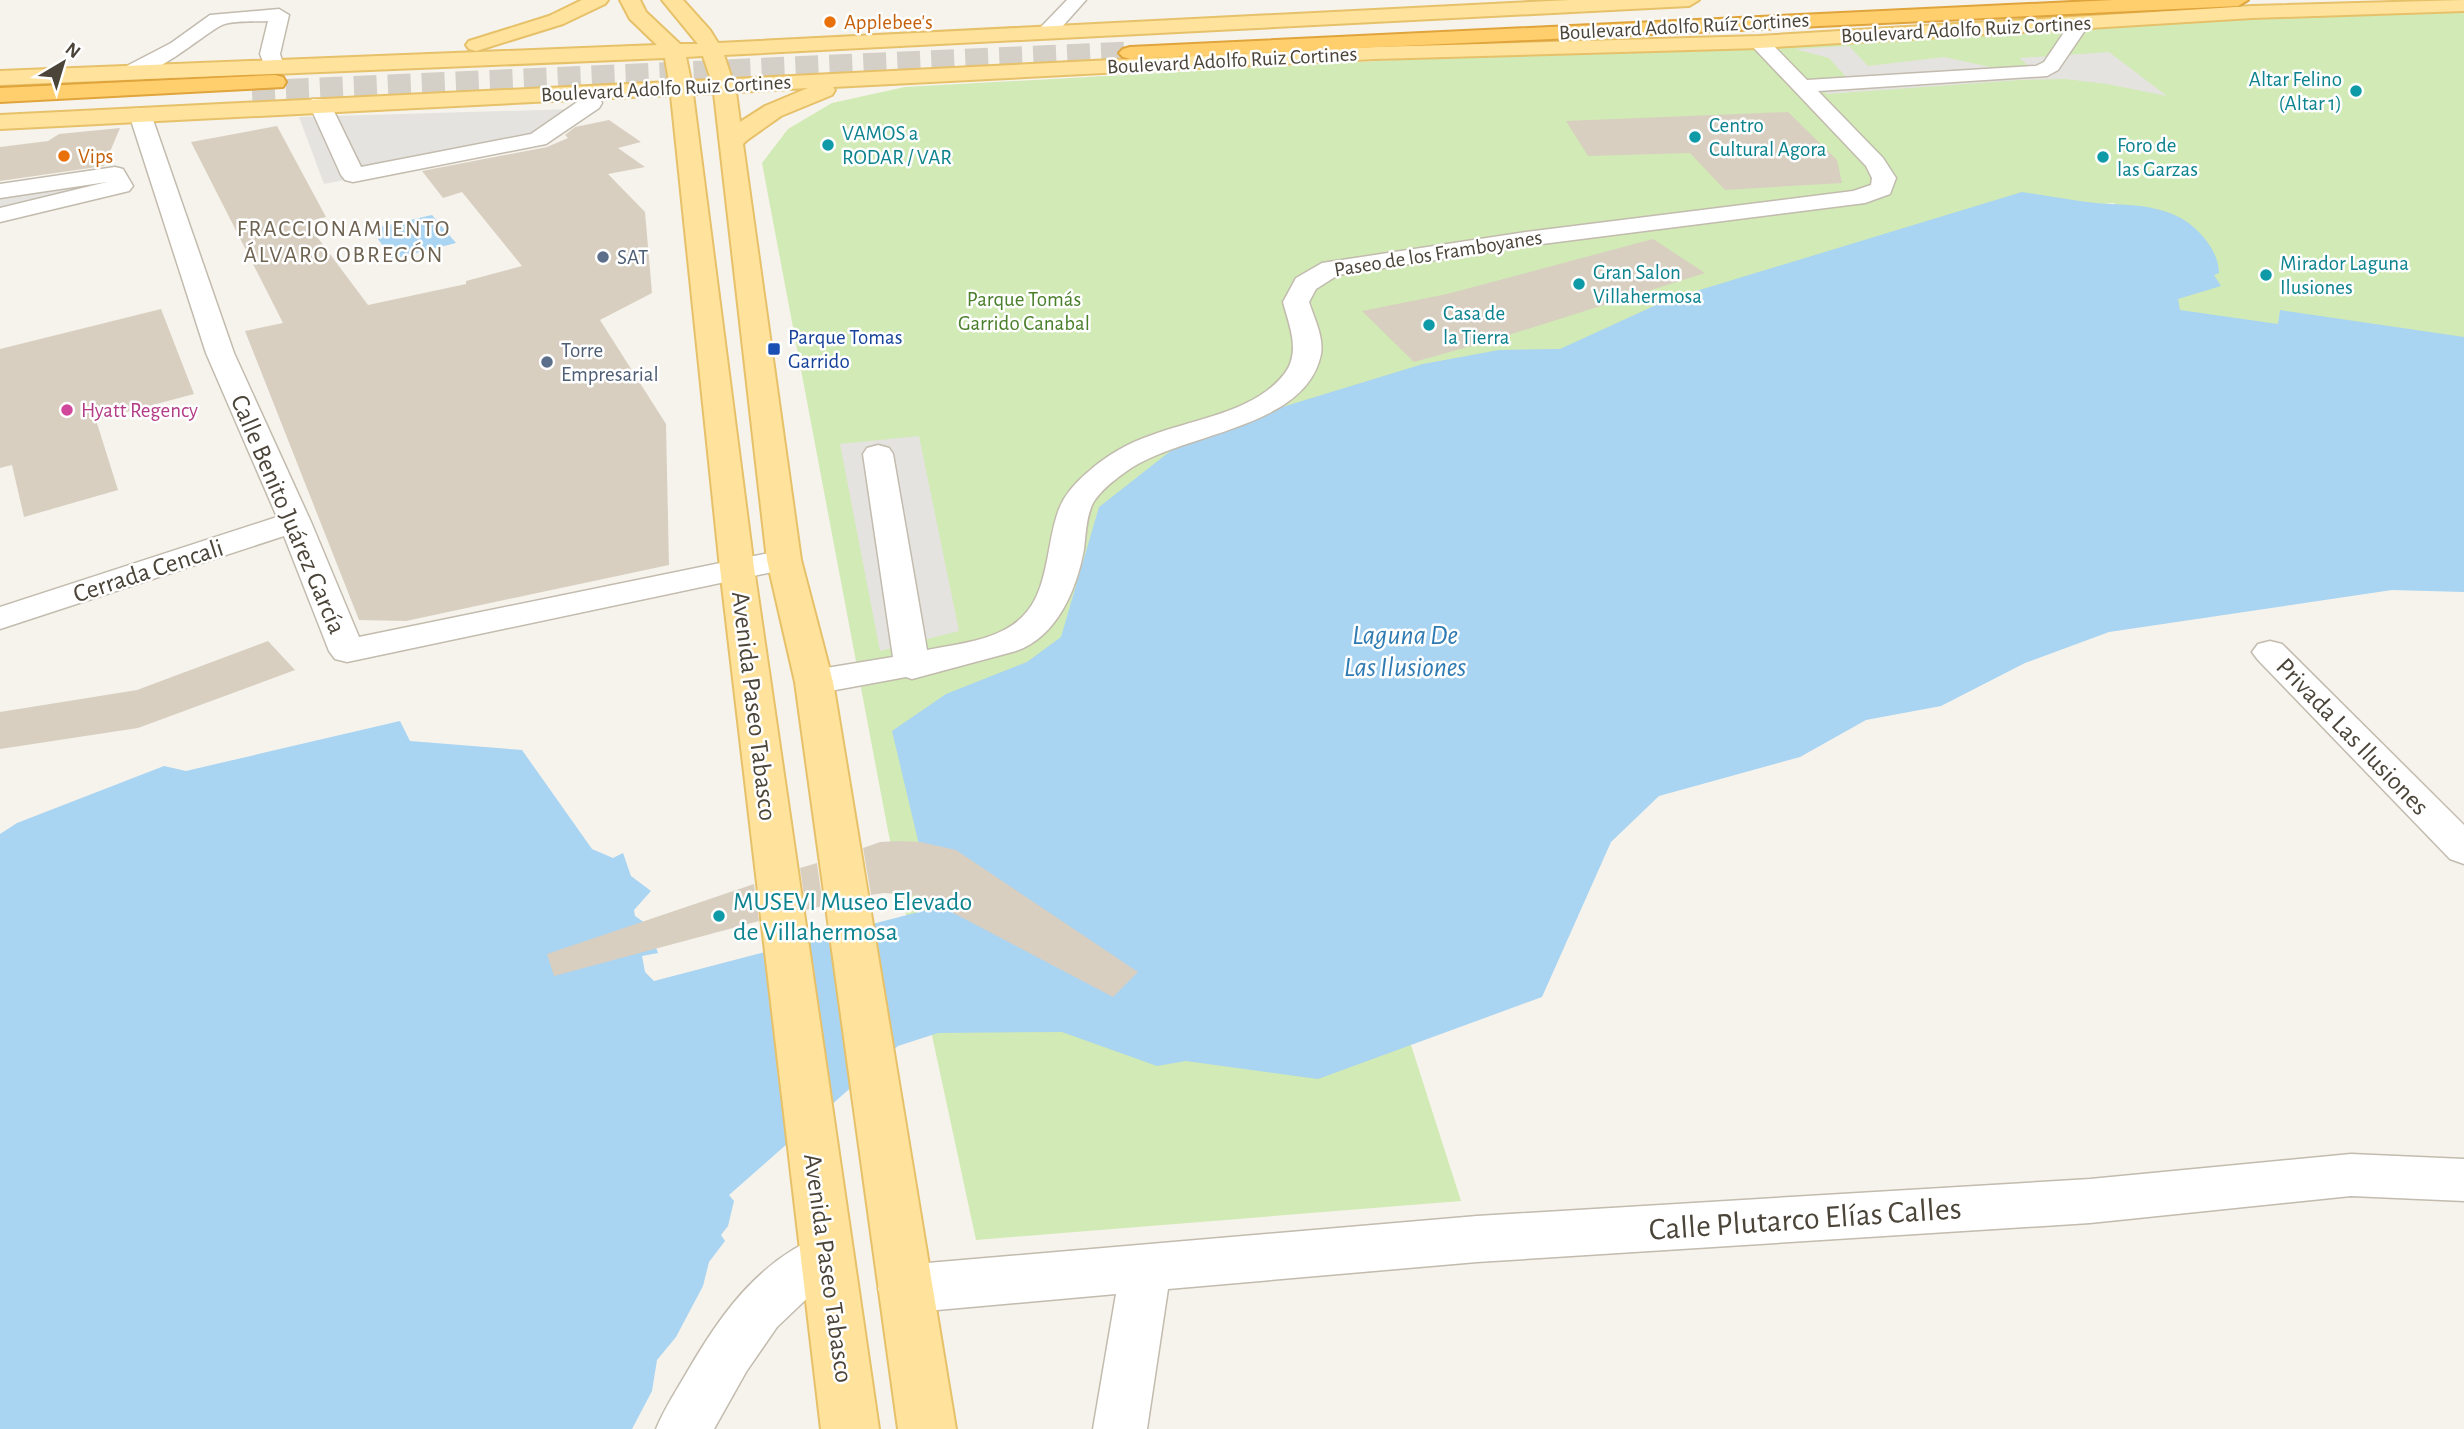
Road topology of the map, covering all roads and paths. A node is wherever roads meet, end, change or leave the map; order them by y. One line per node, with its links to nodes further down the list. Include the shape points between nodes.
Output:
1 (598, 0): 17 (main road, via 518,32)
2 (630, 0): 16 (main road, via 637,15)
3 (1077, 0): 12 (street)
4 (1689, 0): 6 (main road, Boulevard Adolfo Ruiz Cortines)
5 (2045, 0): 11 (highway, Boulevard Adolfo Ruíz Cortines)
6 (1678, 1): 11 (highway); 12 (main road, Boulevard Adolfo Ruiz Cortines)
7 (678, 3): 14 (main road, via 730,27); 15 (main road, Avenida Paseo Tabasco)
8 (2464, 5): 9 (main road, Boulevard Adolfo Ruiz Cortines)
9 (2245, 6): 10 (main road, Boulevard Adolfo Ruiz Cortines); 11 (highway, Boulevard Adolfo Ruíz Cortines, via 2024,10 1129,47)
10 (2080, 23): 13 (main road, Boulevard Adolfo Ruiz Cortines); 23 (street, via 2051,66 2040,72)
11 (1506, 24)
12 (1046, 33): 14 (main road, Boulevard Adolfo Ruiz Cortines)
13 (1759, 41): 20 (main road, Boulevard Adolfo Ruiz Cortines, via 1375,53); 23 (street, Paseo de los Framboyanes)
14 (802, 43): 15 (main road, Boulevard Adolfo Ruiz Cortines)
15 (711, 48): 16 (main road, Boulevard Adolfo Ruiz Cortines); 22 (main road, Avenida Paseo Tabasco)
16 (675, 51): 17 (main road, Boulevard Adolfo Ruiz Cortines); 24 (main road, Avenida Paseo Tabasco)
17 (397, 62): 19 (main road, Boulevard Adolfo Ruiz Cortines)
18 (128, 73): 19 (main road, Boulevard Adolfo Ruiz Cortines); 19 (street, via 178,47 217,19 279,15 270,54); 21 (main road, Boulevard Adolfo Ruiz Cortines)
19 (274, 74): 27 (highway)
20 (889, 77): 22 (main road, Boulevard Adolfo Ruiz Cortines); 36 (main road, via 809,95 760,120)
21 (0, 79)
22 (724, 86): 24 (main road, Boulevard Adolfo Ruiz Cortines); 36 (main road, Avenida Paseo Tabasco)
23 (1803, 86): 45 (street, Paseo de los Framboyanes, via 1875,163 1884,178 1882,189 1857,198 1415,254 1323,272 1305,284 1296,302 1307,352 1295,380 1276,397 1242,415 1158,442 1106,471 1077,504 1051,602 1034,626 1017,638)
24 (681, 89): 26 (main road, Boulevard Adolfo Ruiz Cortines); 35 (main road, Avenida Paseo Tabasco)
25 (252, 92): 29 (highway)
26 (525, 94): 28 (main road); 30 (main road, Boulevard Adolfo Ruiz Cortines)
27 (0, 95)
28 (591, 103): 30 (street, via 538,139 353,176); 31 (main road)
29 (0, 104)
30 (320, 104): 32 (main road, Boulevard Adolfo Ruiz Cortines)
31 (634, 112)
32 (140, 114): 34 (main road, Boulevard Adolfo Ruiz Cortines); 40 (street, Calle Benito Juárez García, via 211,329)
33 (659, 120): 35 (main road)
34 (0, 122)
35 (688, 138): 42 (main road, Avenida Paseo Tabasco)
36 (730, 144): 41 (main road, Avenida Paseo Tabasco)
37 (0, 191): 38 (street, via 115,174 121,186)
38 (0, 215)
39 (878, 454): 45 (street)
40 (295, 522): 42 (street, Calle Benito Juárez García, via 347,651); 43 (lane, Cerrada Cencali)
41 (784, 560): 42 (street, Calle Benito Juárez García); 46 (main road, Avenida Paseo Tabasco)
42 (737, 568): 49 (main road, Avenida Paseo Tabasco)
43 (0, 618)
44 (2270, 652): 47 (street, Privada Las Ilusiones)
45 (912, 667): 46 (street, Paseo de los Framboyanes)
46 (814, 682): 51 (main road, Avenida Paseo Tabasco)
47 (2464, 849)
48 (2464, 1180): 50 (street, Calle Plutarco Elías Calles, via 2351,1175 2090,1201 1477,1239)
49 (827, 1256): 52 (street, via 800,1269 746,1323); 53 (main road, Avenida Paseo Tabasco)
50 (1146, 1268): 51 (street, Calle Plutarco Elías Calles); 55 (street)
51 (904, 1289): 54 (main road, Avenida Paseo Tabasco)
52 (683, 1429)
53 (850, 1429)
54 (927, 1429)
55 (1121, 1429)

